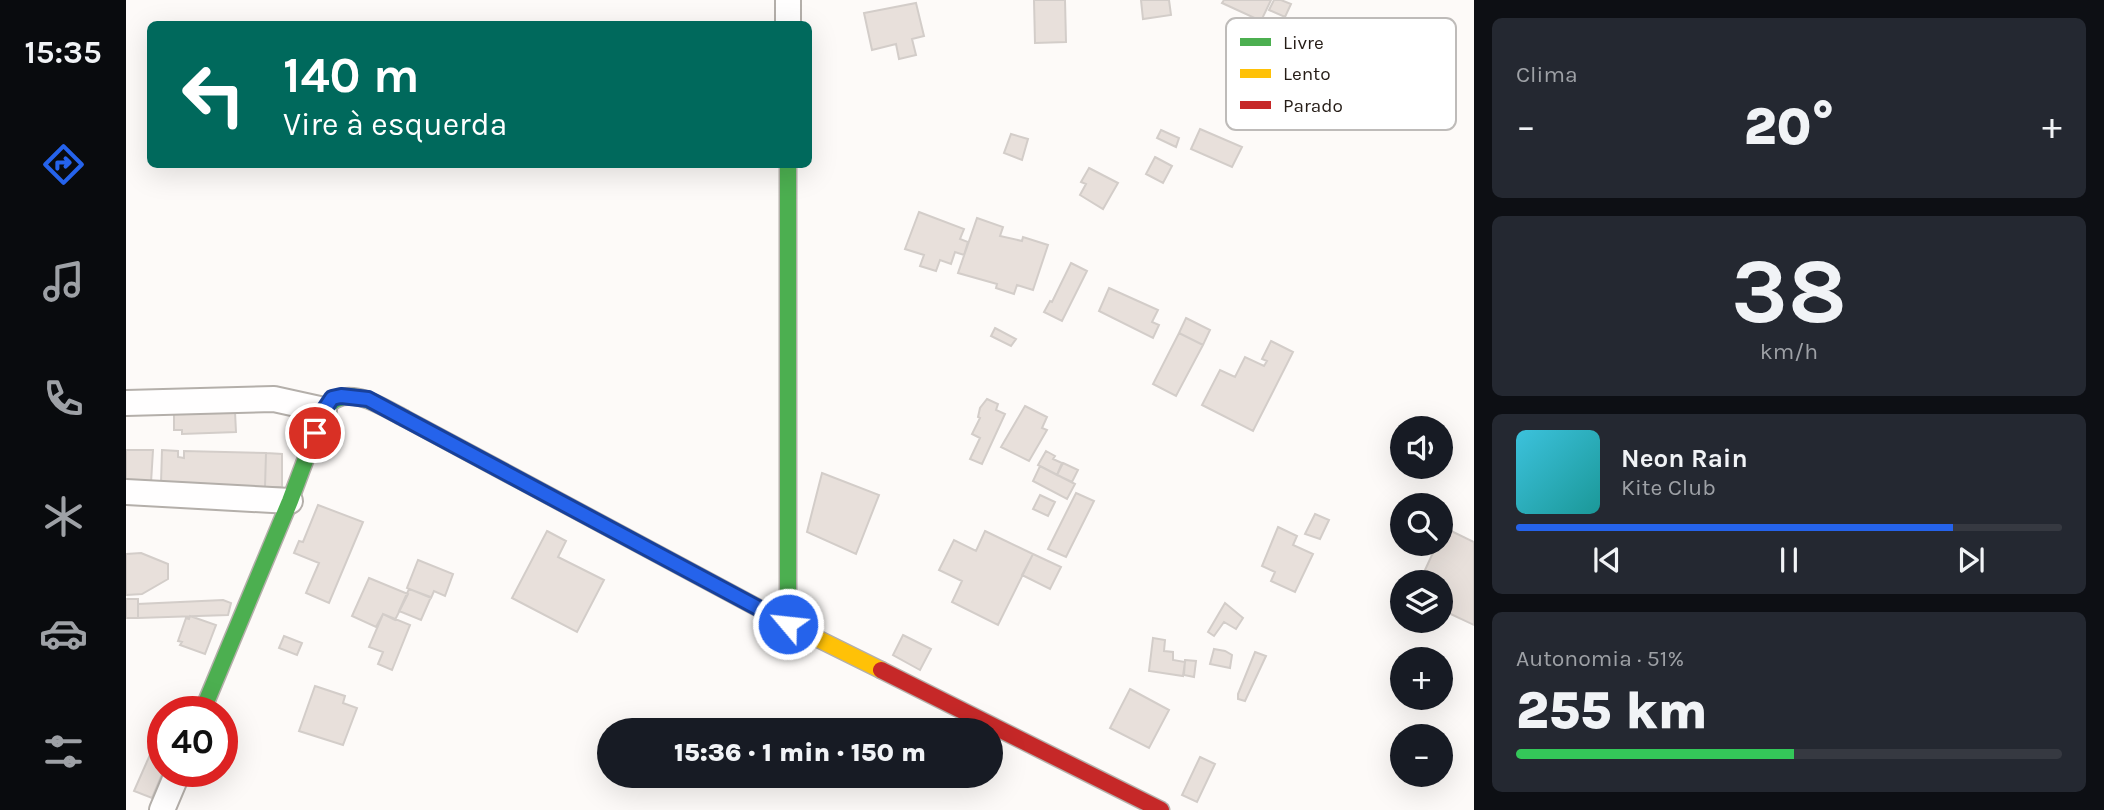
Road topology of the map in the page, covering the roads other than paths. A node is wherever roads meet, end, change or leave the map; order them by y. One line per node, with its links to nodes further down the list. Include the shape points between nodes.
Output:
1 (788, 0): 2 (street)
2 (788, 21)
3 (788, 168): 8 (street)
4 (126, 403): 5 (street, via 274,399)
5 (324, 410): 7 (street); 8 (street, via 332,398 368,399)
6 (126, 492): 7 (street)
7 (290, 501): 9 (street)
8 (788, 624): 12 (street)
9 (209, 696)
10 (172, 787): 11 (street)
11 (162, 810)
12 (1161, 810)

